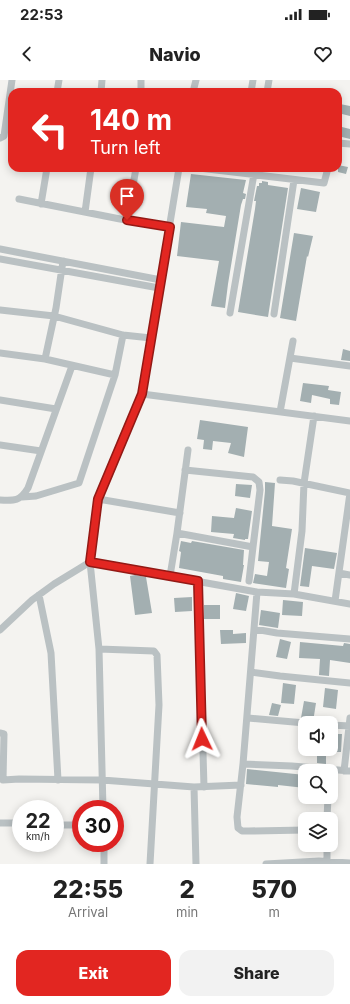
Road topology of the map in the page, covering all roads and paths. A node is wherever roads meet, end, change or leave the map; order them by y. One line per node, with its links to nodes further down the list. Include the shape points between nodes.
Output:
1 (8, 108): 2 (street, via 4,136)
2 (0, 138)
3 (46, 172): 11 (street)
4 (90, 172): 12 (street)
5 (135, 172): 13 (street)
6 (178, 172): 14 (street)
7 (254, 172): 9 (street); 22 (street)
8 (327, 172): 9 (street, via 324,184)
9 (294, 180): 23 (street)
10 (19, 199): 11 (street)
11 (41, 204): 12 (street)
12 (85, 212): 13 (street)
13 (127, 220): 14 (street)
14 (170, 227): 19 (street)
15 (0, 249): 17 (street)
16 (0, 259): 18 (street)
17 (63, 261): 18 (street); 19 (street)
18 (61, 271): 20 (street); 24 (street)
19 (161, 280): 20 (street)
20 (159, 288): 26 (street)
21 (0, 310): 24 (street)
22 (230, 313)
23 (274, 314)
24 (54, 316): 25 (street); 30 (street)
25 (123, 335): 26 (street); 33 (street)
26 (151, 338): 34 (street)
27 (293, 341): 29 (street)
28 (0, 353): 30 (street)
29 (290, 358): 32 (street); 37 (street)
30 (44, 359): 31 (street)
31 (72, 366): 33 (street); 36 (street)
32 (350, 366)
33 (115, 375): 46 (street, via 79,483 36,496)
34 (142, 394): 37 (street); 47 (street)
35 (0, 400): 36 (street)
36 (56, 409): 42 (street)
37 (280, 412): 38 (street)
38 (314, 416): 39 (street); 45 (street)
39 (350, 421)
40 (0, 445): 42 (street)
41 (188, 450): 43 (street)
42 (41, 451): 46 (street, via 28,488)
43 (185, 470): 49 (street); 51 (street, via 253,478 258,482 260,490)
44 (280, 480): 45 (street)
45 (304, 483): 53 (street, via 350,493); 59 (street, via 302,531)
46 (22, 497): 48 (street)
47 (98, 499): 49 (street); 52 (street)
48 (0, 500)
49 (180, 513): 50 (street)
50 (177, 533): 51 (street); 55 (street)
51 (253, 547): 57 (street)
52 (90, 562): 55 (street); 60 (street); 68 (street)
53 (339, 573): 54 (street); 61 (street)
54 (350, 574)
55 (170, 576): 56 (street)
56 (198, 581): 58 (street); 86 (street)
57 (249, 581)
58 (257, 592): 59 (street); 65 (street)
59 (294, 594): 61 (street)
60 (39, 595): 64 (street); 81 (street, via 51,653)
61 (335, 601): 62 (street)
62 (350, 604)
63 (0, 621): 64 (street)
64 (8, 623): 66 (street)
65 (254, 629): 67 (street); 69 (street)
66 (0, 630)
67 (350, 639)
68 (99, 649): 82 (street); 83 (street, via 154,650 157,655 159,704)
69 (251, 672): 70 (street); 71 (street)
70 (350, 683)
71 (248, 718): 73 (street); 77 (street)
72 (350, 718): 75 (street)
73 (298, 722)
74 (338, 725): 75 (street)
75 (349, 726): 79 (street)
76 (0, 733): 80 (street, via 4,734)
77 (243, 764): 78 (street); 84 (street)
78 (298, 767)
79 (347, 771)
80 (1, 780): 81 (street)
81 (58, 780): 82 (street)
82 (102, 780): 83 (street); 87 (street)
83 (154, 784): 85 (street); 97 (street)
84 (241, 785): 86 (street); 90 (street, via 238,828)
85 (194, 787): 86 (street); 98 (street)
86 (204, 787)
87 (103, 800)
88 (0, 823): 89 (street)
89 (12, 823)
90 (298, 830)
91 (104, 852): 96 (street)
92 (327, 852): 93 (street)
93 (327, 862): 94 (street); 95 (street)
94 (291, 863): 99 (street)
95 (350, 863)
96 (104, 864)
97 (150, 864)
98 (196, 864)
99 (266, 864)

